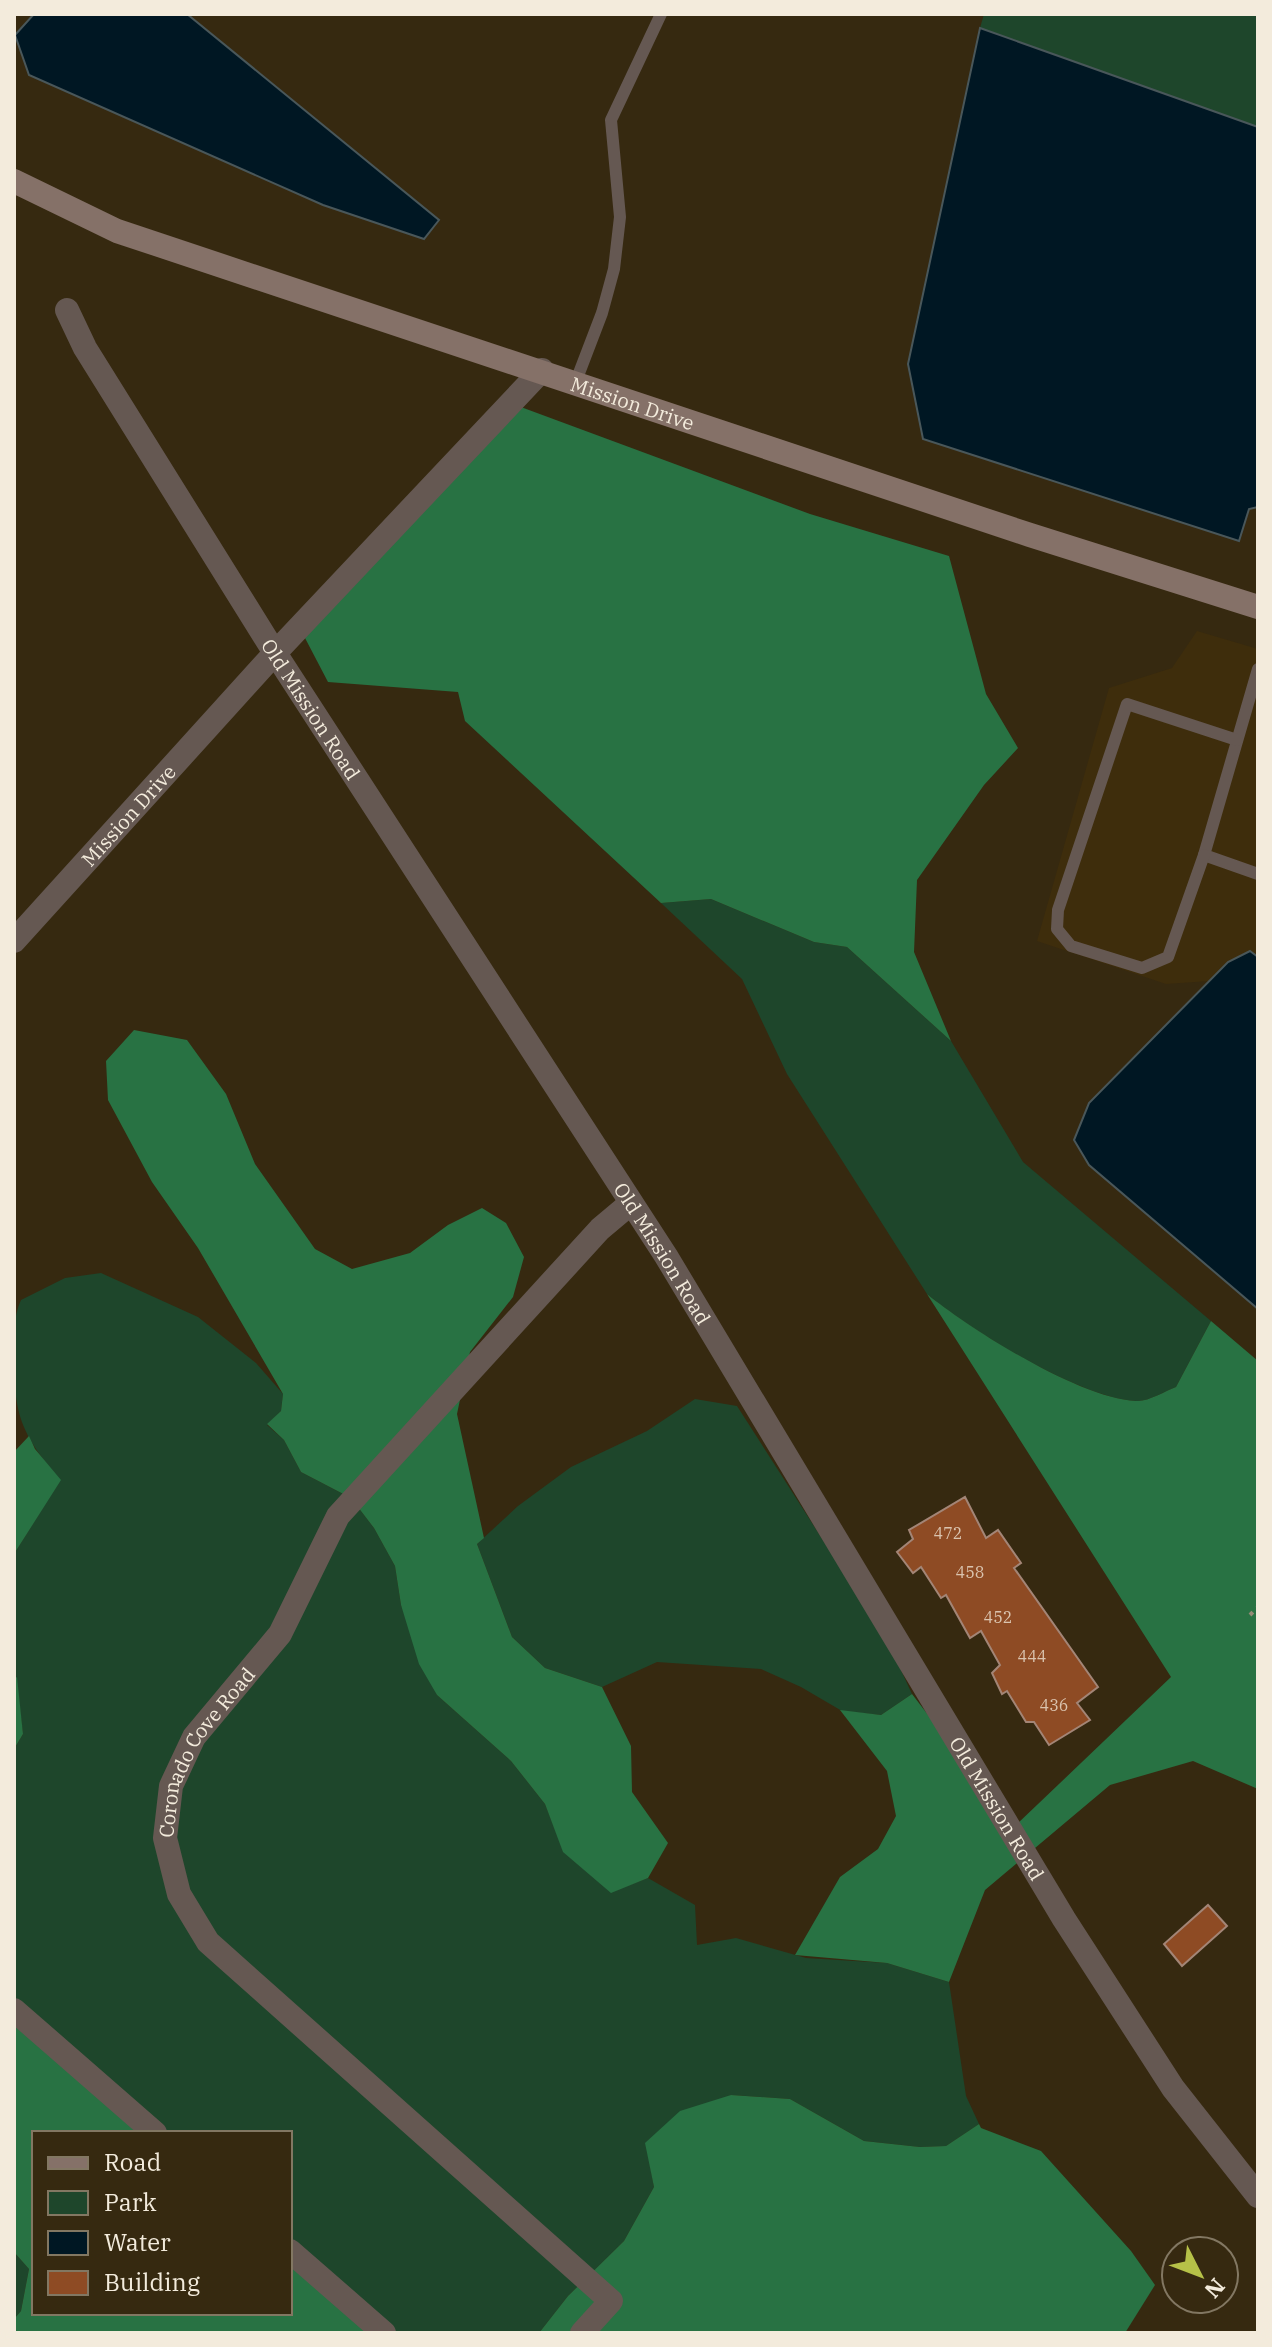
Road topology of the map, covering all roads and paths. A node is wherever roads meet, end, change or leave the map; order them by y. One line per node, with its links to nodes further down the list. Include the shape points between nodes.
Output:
1 (661, 14): 5 (lane, via 611,120 620,217 614,269)
2 (14, 181): 4 (street, Mission Drive, via 117,231)
3 (67, 310): 7 (street, Old Mission Road, via 85,348)
4 (542, 370): 5 (street, Mission Drive); 7 (street, Mission Drive)
5 (576, 381): 6 (street, Mission Drive)
6 (1258, 607)
7 (275, 653): 12 (street, Mission Drive); 13 (street, Old Mission Road)
8 (1258, 669): 9 (lane)
9 (1237, 740): 10 (lane); 10 (lane, via 1127,704 1058,910 1057,929 1071,946 1142,968 1168,957)
10 (1204, 855): 11 (lane)
11 (1258, 874)
12 (14, 941)
13 (631, 1203): 18 (street, Old Mission Road, via 1064,1919 1171,2085); 21 (street, Coronado Cove Road, via 600,1229 338,1516 280,1634 194,1737 171,1786 165,1838 179,1894 208,1942 611,2301)
14 (1258, 1607): 15 (path)
15 (1250, 1615)
16 (14, 2010): 17 (street)
17 (153, 2131)
18 (1258, 2196)
19 (292, 2253): 20 (street)
20 (384, 2333)
21 (582, 2333)

